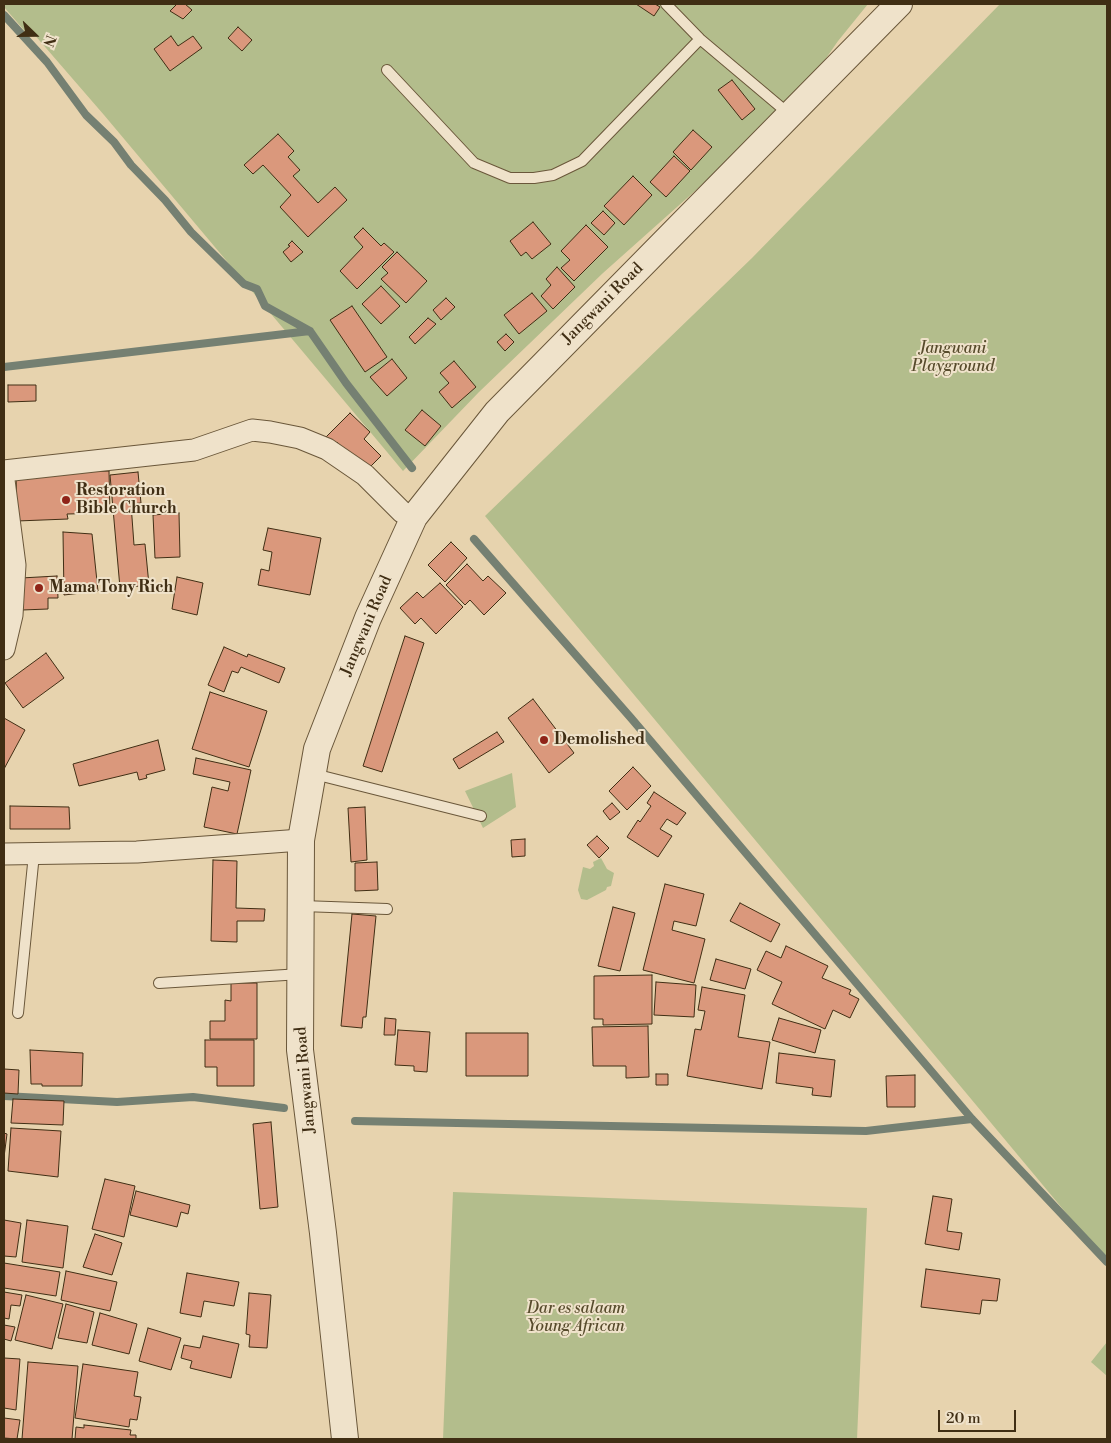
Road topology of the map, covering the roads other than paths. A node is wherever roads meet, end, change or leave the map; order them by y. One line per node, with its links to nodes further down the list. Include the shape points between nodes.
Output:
1 (666, 4): 3 (lane)
2 (899, 4): 5 (street, Jangwani Road)
3 (700, 39): 4 (lane, via 582,161 569,169 534,178 510,178 474,163); 5 (lane)
4 (387, 70)
5 (790, 115): 8 (street, Jangwani Road, via 497,412)
6 (4, 471): 8 (street, via 194,450 252,430 270,432 300,438 327,449 365,475 402,512)
7 (4, 480): 9 (street, via 15,565 12,615)
8 (414, 517): 10 (street, Jangwani Road, via 368,618 317,749)
9 (4, 649)
10 (313, 773): 11 (lane); 12 (street, Jangwani Road)
11 (481, 816)
12 (301, 840): 14 (street, via 137,852); 15 (street, Jangwani Road)
13 (4, 854): 14 (street)
14 (34, 854): 19 (lane)
15 (300, 906): 16 (lane); 17 (street, Jangwani Road)
16 (387, 909)
17 (301, 974): 18 (lane); 20 (street, Jangwani Road, via 300,1050 324,1233)
18 (160, 983)
19 (18, 1013)
20 (345, 1439)

